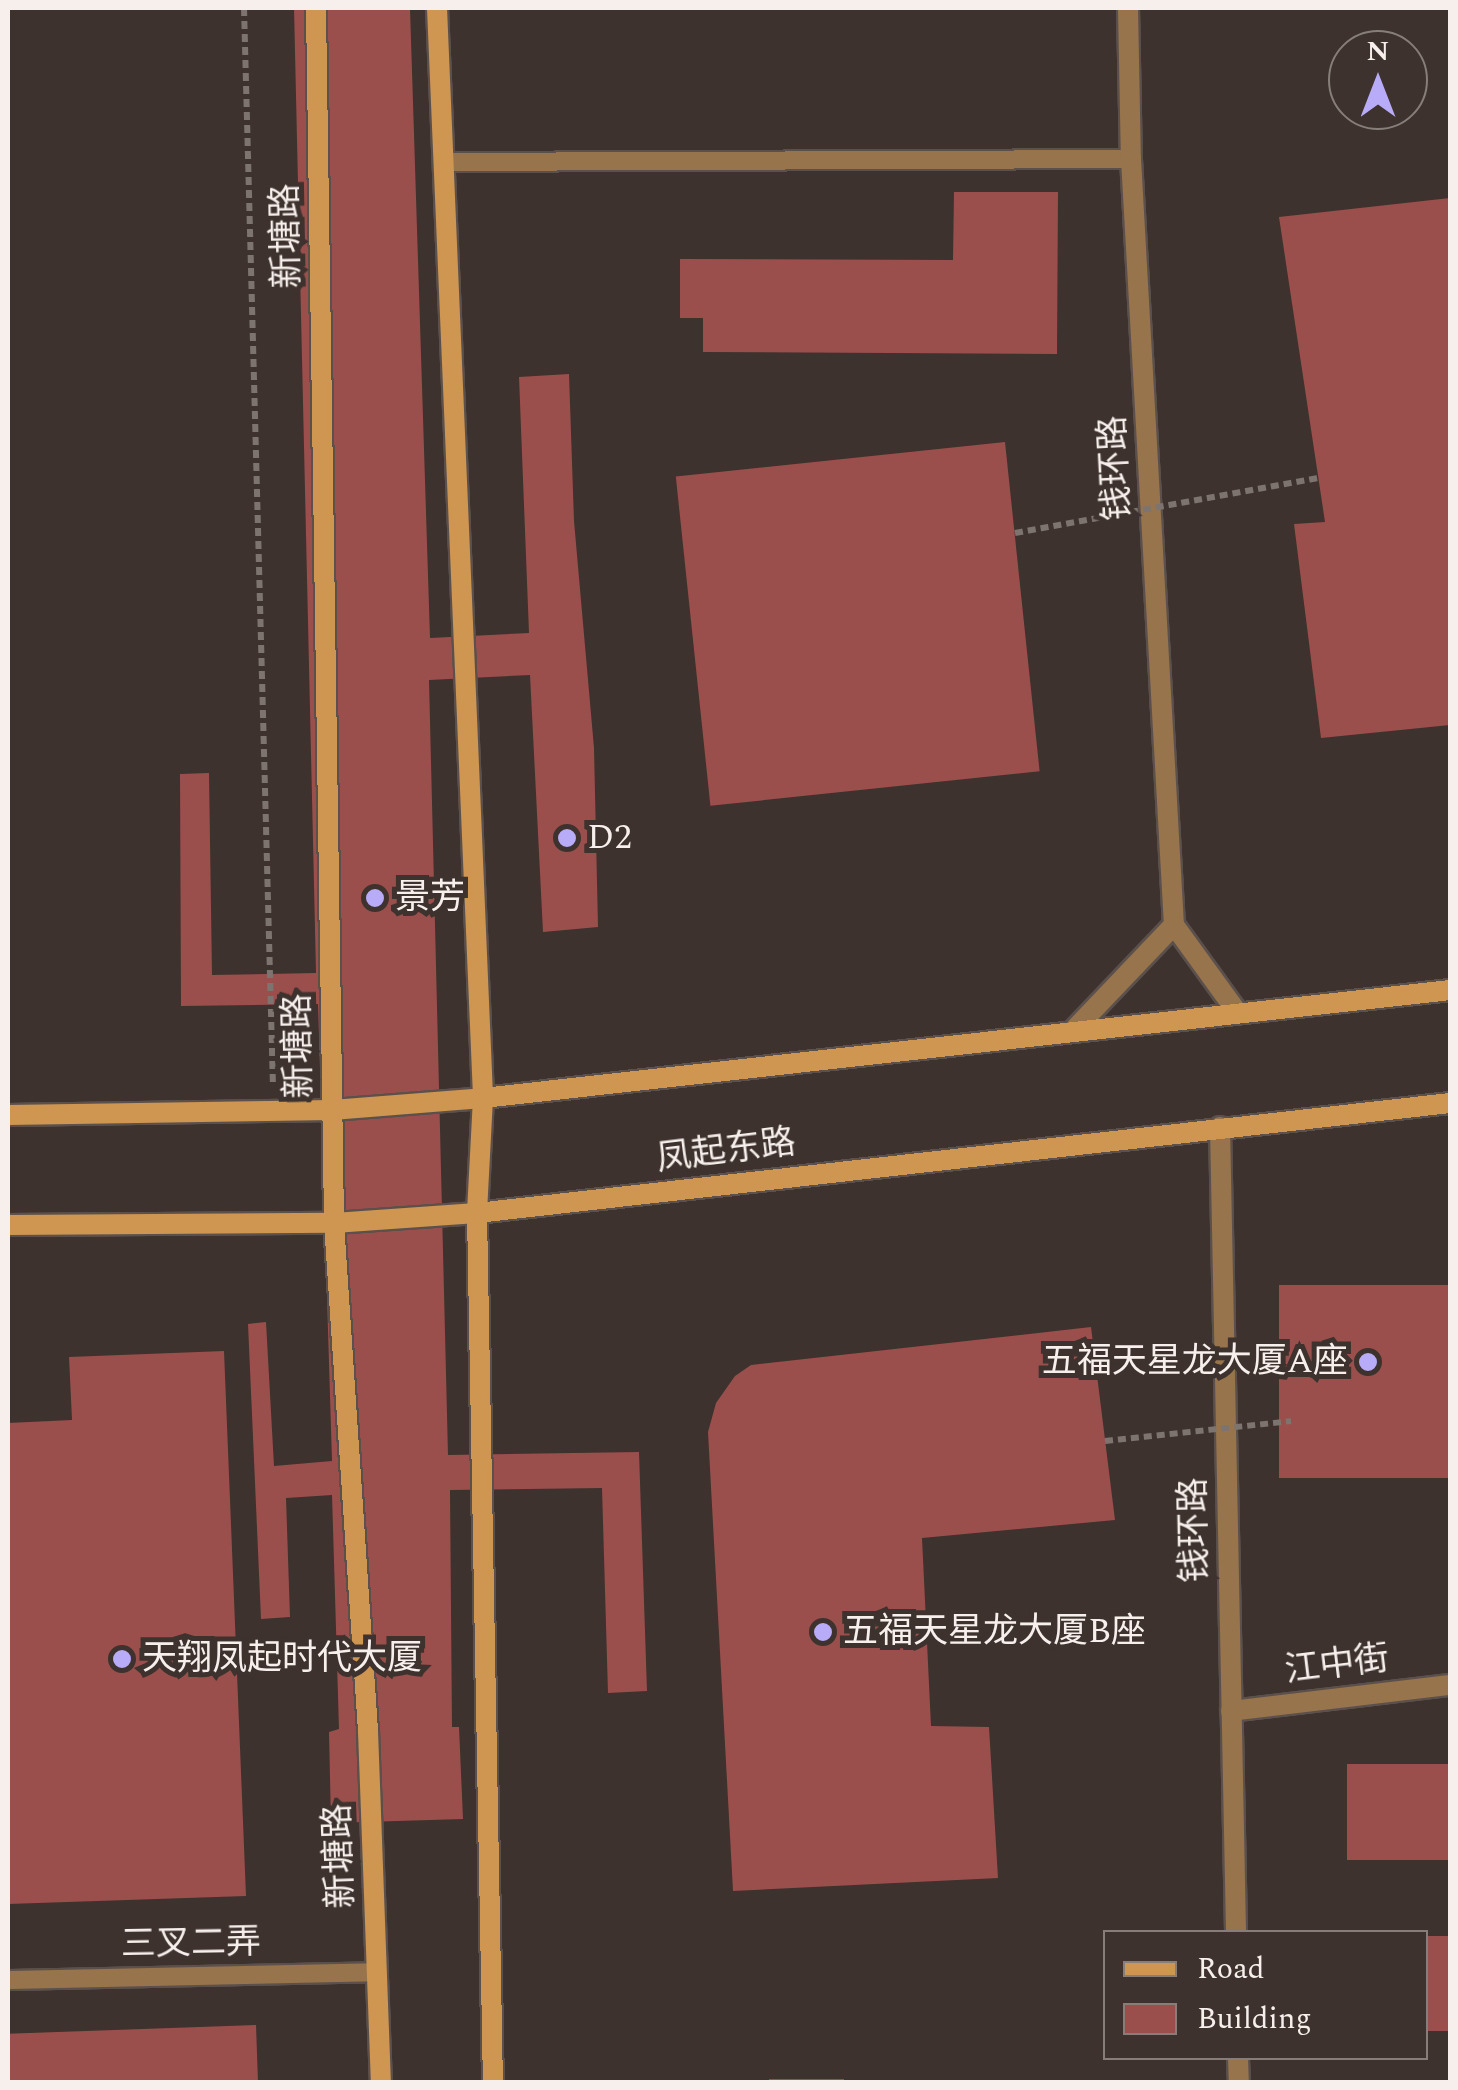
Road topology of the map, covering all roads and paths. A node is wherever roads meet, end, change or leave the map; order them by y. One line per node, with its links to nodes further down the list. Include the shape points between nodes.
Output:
1 (244, 8): 16 (path)
2 (316, 8): 15 (main road, 新塘路)
3 (437, 8): 6 (main road)
4 (1128, 8): 5 (street, 钱环路)
5 (1132, 159): 6 (lane); 9 (street, 钱环路)
6 (444, 162): 13 (main road)
7 (1318, 478): 8 (path, bridge)
8 (1015, 533)
9 (1174, 925): 11 (street); 12 (street)
10 (1450, 990): 11 (main road)
11 (1237, 1012): 12 (main road)
12 (1074, 1031): 13 (main road)
13 (483, 1098): 15 (main road); 19 (main road)
14 (1450, 1103): 18 (main road, 凤起东路)
15 (332, 1110): 16 (main road); 20 (main road, 新塘路)
16 (274, 1111): 17 (main road)
17 (8, 1114)
18 (1220, 1127): 19 (main road, 凤起东路); 25 (street, 钱环路)
19 (476, 1213): 20 (main road, 凤起东路); 30 (main road)
20 (334, 1224): 21 (main road, 凤起东路); 27 (main road, 新塘路)
21 (8, 1225)
22 (1292, 1421): 23 (path, bridge)
23 (1105, 1441)
24 (1450, 1685): 25 (street, 江中街)
25 (1231, 1710): 26 (street, 钱环路)
26 (1236, 1930)
27 (377, 1972): 28 (lane, 三叉二弄); 29 (main road, 新塘路)
28 (8, 1980)
29 (381, 2082)
30 (493, 2082)

